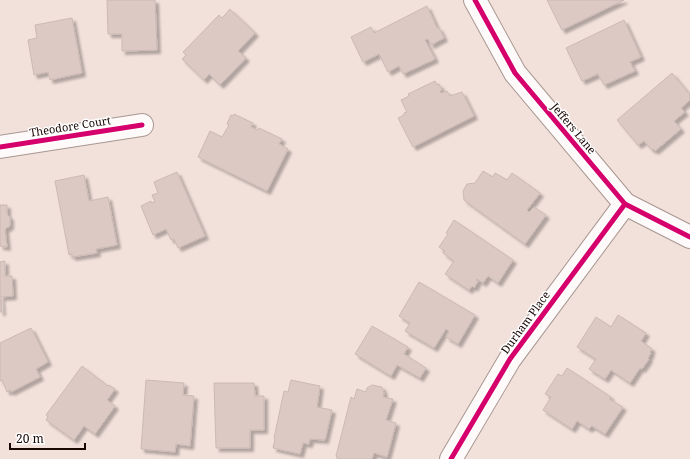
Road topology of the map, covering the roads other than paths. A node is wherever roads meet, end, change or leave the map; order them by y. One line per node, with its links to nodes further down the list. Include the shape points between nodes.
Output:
1 (476, 0): 4 (street, Jeffers Lane, via 515,74)
2 (142, 125): 3 (street, Theodore Court)
3 (0, 147)
4 (625, 204): 5 (street, Jeffers Lane); 6 (street, Durham Place, via 510,359)
5 (690, 237)
6 (451, 459)

